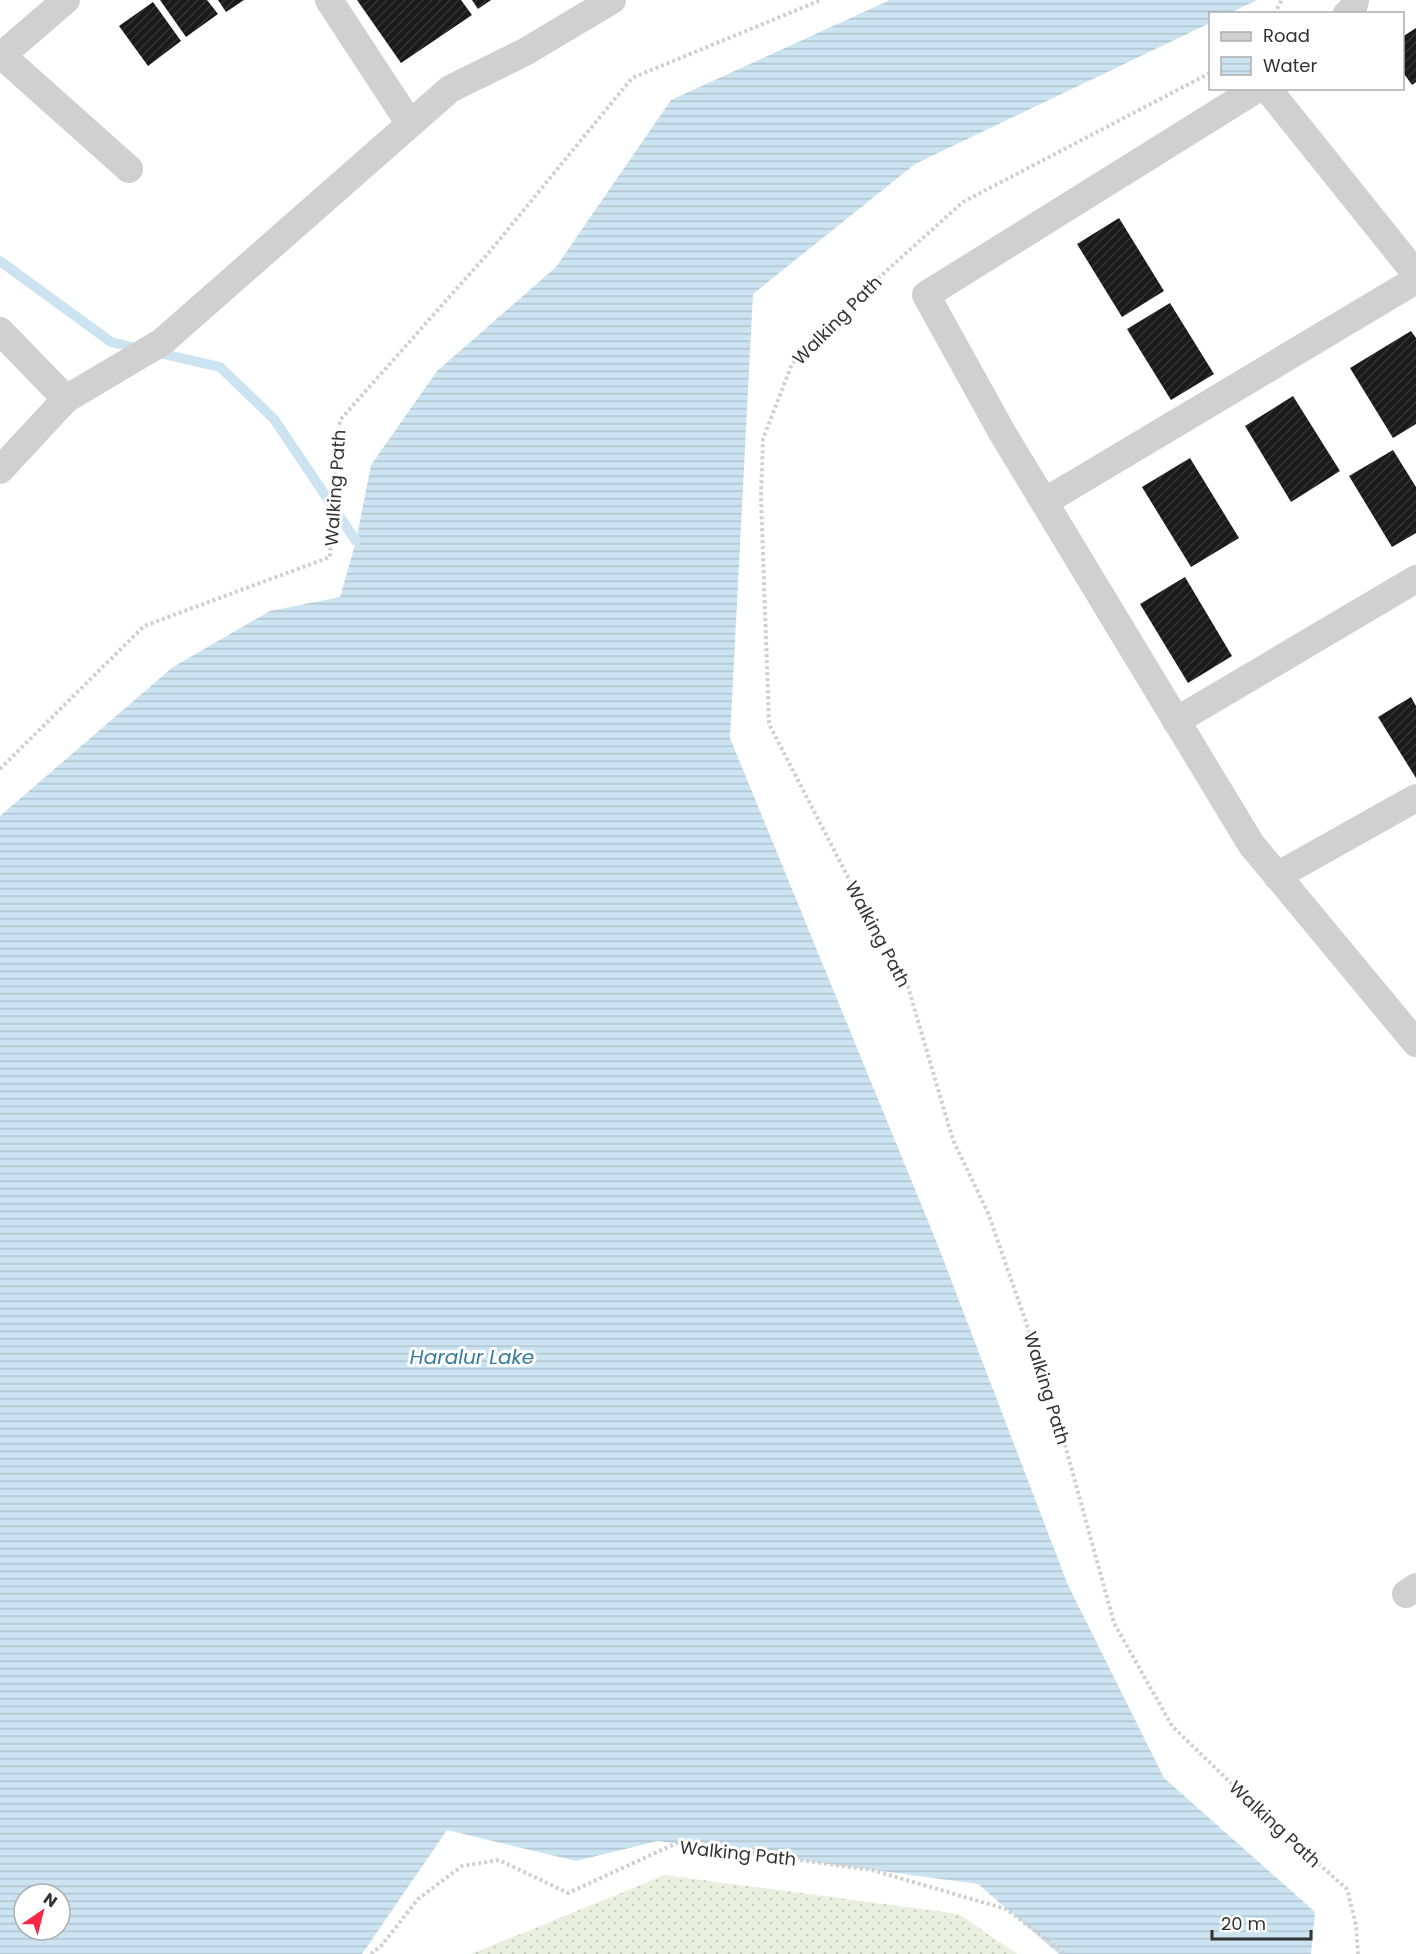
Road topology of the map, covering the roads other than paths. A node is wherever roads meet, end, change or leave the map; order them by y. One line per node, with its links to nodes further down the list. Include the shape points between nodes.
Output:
1 (66, 0): 4 (street)
2 (329, 0): 7 (street)
3 (607, 1): 7 (street, via 525,52 450,89)
4 (1, 55): 8 (street)
5 (1255, 90): 14 (street, via 926,296)
6 (1269, 90): 9 (street)
7 (410, 124): 12 (street, via 162,342)
8 (129, 169)
9 (1416, 274)
10 (1416, 280): 14 (street)
11 (0, 331): 12 (street)
12 (66, 399): 13 (street)
13 (0, 470)
14 (1044, 502): 16 (street)
15 (1416, 579): 16 (street)
16 (1176, 721): 18 (street, via 1251,844)
17 (1416, 798): 18 (street)
18 (1277, 876): 19 (street)
19 (1414, 1038)

